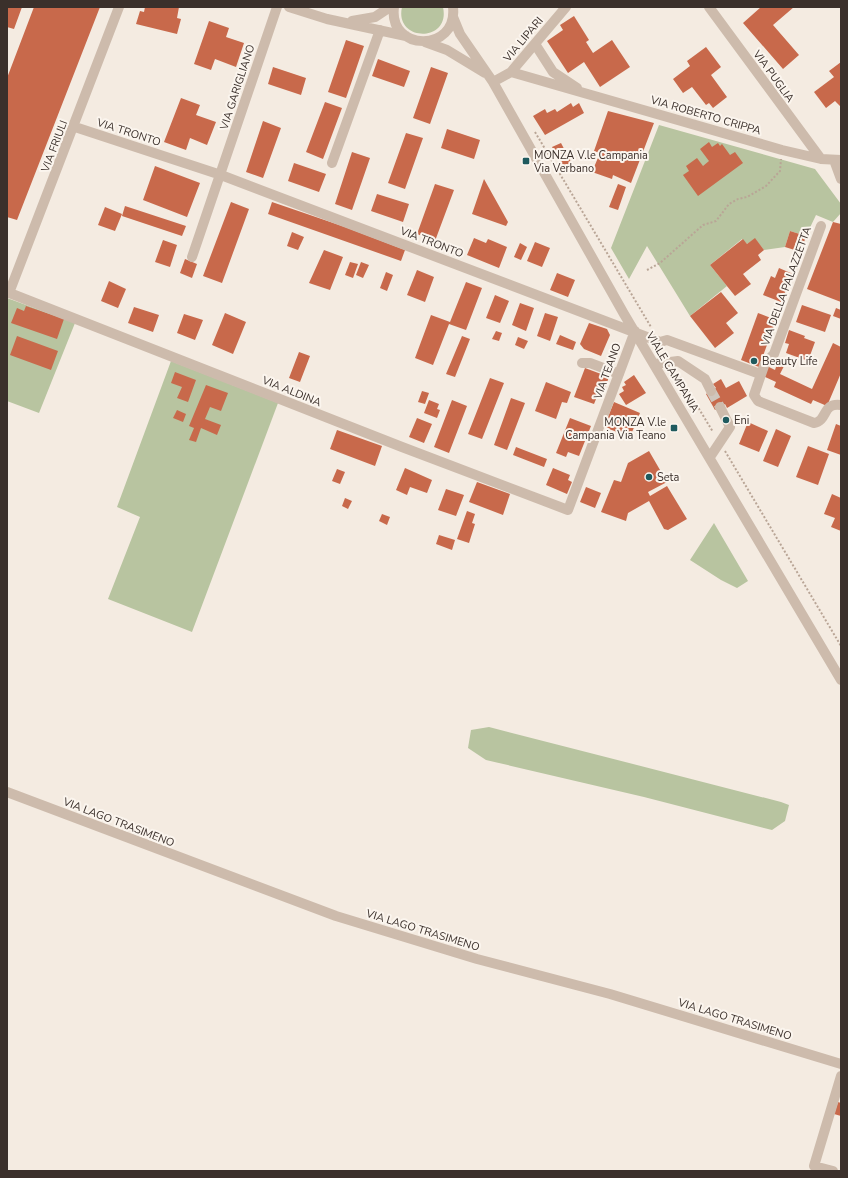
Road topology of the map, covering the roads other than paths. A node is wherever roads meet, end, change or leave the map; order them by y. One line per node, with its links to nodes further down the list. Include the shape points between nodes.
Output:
1 (119, 7): 17 (street, VIA FRIULI)
2 (277, 7): 21 (street, VIA GARIGLIANO)
3 (289, 7): 9 (street, VIALE CAMPANIA)
4 (390, 7): 9 (street, via 368,19)
5 (394, 7): 11 (street, via 395,22)
6 (566, 7): 13 (street, VIA LIPARI)
7 (709, 7): 18 (street, VIA PUGLIA)
8 (452, 12): 12 (street, via 449,26 443,34 435,40); 15 (street, VIALE CAMPANIA, via 460,34)
9 (342, 22): 10 (street, VIALE CAMPANIA)
10 (380, 30): 11 (street, VIALE CAMPANIA); 20 (street)
11 (406, 36): 12 (street, VIALE CAMPANIA)
12 (423, 42): 15 (street, VIALE CAMPANIA, via 448,50)
13 (535, 44): 14 (street, VIA LIPARI); 16 (street, VIA ROBERTO CRIPPA, via 553,72)
14 (511, 72): 15 (street, VIA LIPARI); 16 (street, VIA ROBERTO CRIPPA)
15 (491, 78): 26 (street, VIALE CAMPANIA)
16 (586, 93): 18 (street, VIA ROBERTO CRIPPA)
17 (75, 126): 21 (street, VIA TRONTO); 25 (street, VIA FRIULI)
18 (820, 159): 19 (street, VIA ROBERTO CRIPPA)
19 (837, 160): 22 (street)
20 (332, 163)
21 (221, 175): 24 (street); 26 (street, VIA TRONTO)
22 (841, 179)
23 (821, 226): 30 (street, VIA DELLA PALAZZETTA, via 774,354 765,363)
24 (192, 257)
25 (8, 292): 35 (street, VIA ALDINA)
26 (635, 331): 28 (street, VIALE CAMPANIA); 29 (street, VIA TEANO); 30 (street, VIA TRONTO, via 660,342 667,340)
27 (582, 363): 29 (street, via 590,362)
28 (655, 364): 31 (street, via 678,361 705,379); 34 (street, VIALE CAMPANIA)
29 (619, 374): 35 (street, VIA TEANO)
30 (760, 374): 32 (street, VIA DELLA PALAZZETTA, via 754,395 758,401 814,423 821,420 830,406)
31 (711, 391)
32 (841, 405)
33 (720, 407): 34 (street, via 730,427)
34 (710, 457): 36 (street, VIALE CAMPANIA)
35 (568, 510)
36 (841, 680)
37 (7, 792): 38 (street, VIA LAGO TRASIMENO, via 336,916 478,959 610,994)
38 (841, 1064)
39 (841, 1076): 40 (street)
40 (838, 1100): 41 (street, via 814,1166)
41 (833, 1171)

